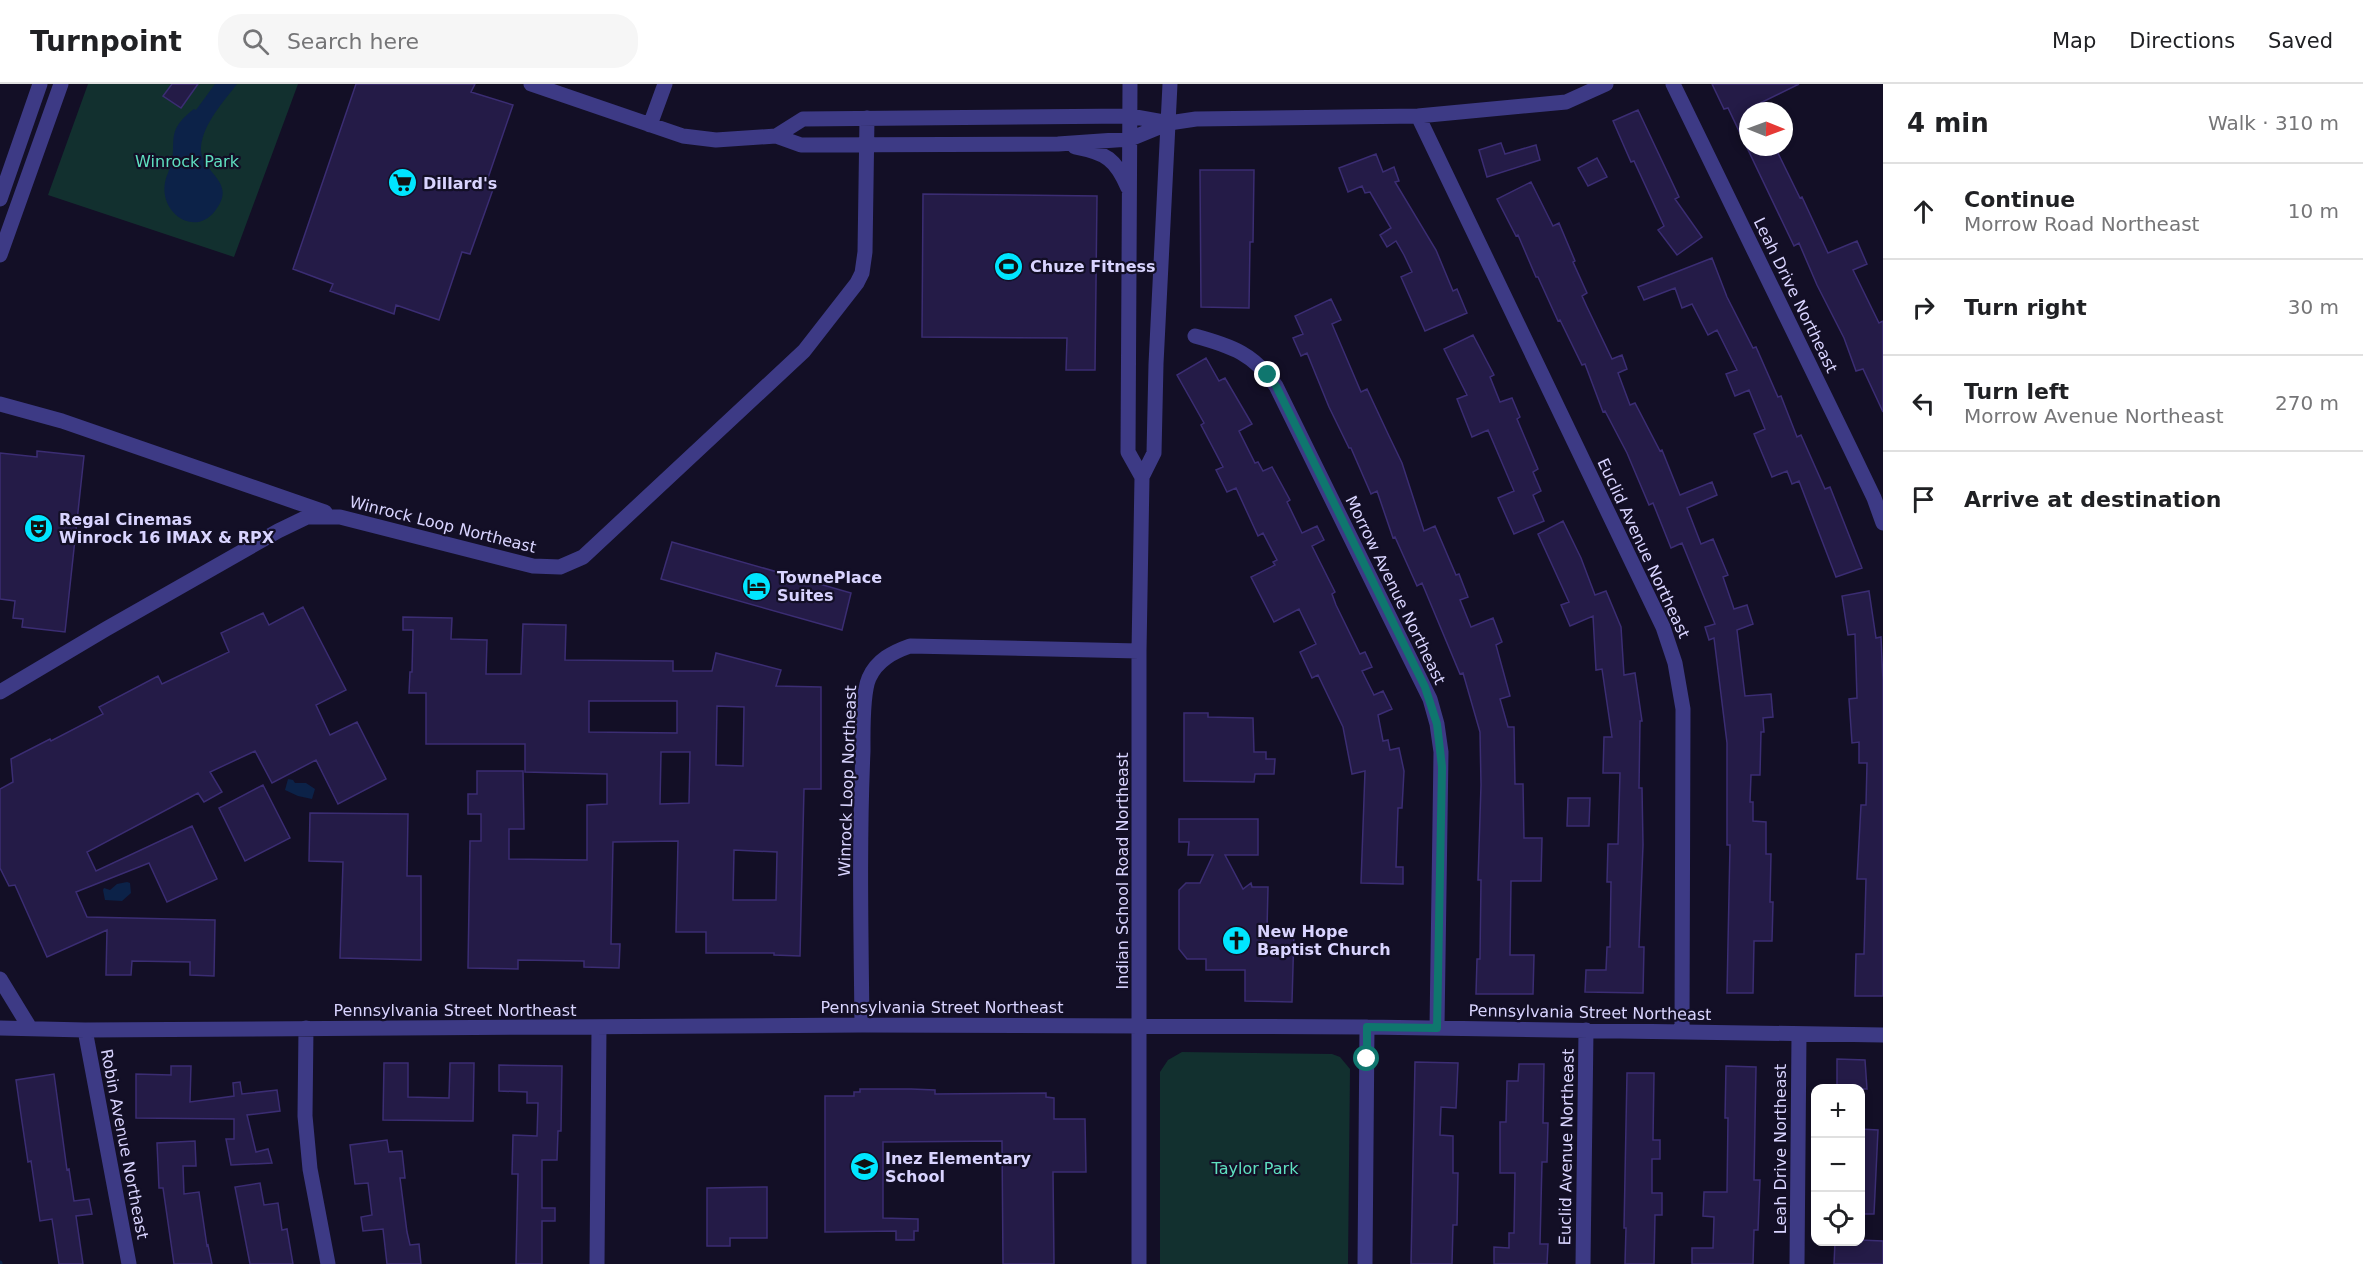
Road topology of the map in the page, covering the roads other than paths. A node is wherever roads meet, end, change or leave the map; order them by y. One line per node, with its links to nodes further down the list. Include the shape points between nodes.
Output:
1 (40, 84): 19 (street)
2 (61, 84): 20 (street)
3 (531, 84): 13 (street)
4 (665, 84): 13 (street)
5 (1130, 84): 9 (street, Indian School Road Northeast)
6 (1170, 84): 12 (street, Indian School Road Northeast)
7 (1606, 84): 10 (street, via 1566,102)
8 (1673, 84): 25 (street, Leah Drive Northeast)
9 (1130, 116): 11 (street); 12 (street); 15 (street, Indian School Road Northeast)
10 (1418, 116): 12 (street, via 1196,118); 39 (street, Euclid Avenue Northeast, via 1663,627 1675,663 1683,709)
11 (867, 118): 14 (street, via 803,119); 16 (street, Winrock Loop Northeast)
12 (1169, 123): 15 (street); 23 (street, Indian School Road Northeast, via 1154,453)
13 (650, 125): 14 (street, via 701,139)
14 (776, 136): 16 (street, via 801,145)
15 (1130, 140): 17 (street); 18 (street, Indian School Road Northeast)
16 (867, 144): 17 (street); 24 (street, Winrock Loop Northeast, via 864,263 852,292 804,351 583,557 560,567 533,566)
17 (1058, 144): 18 (street, via 1108,157 1123,174)
18 (1130, 190): 23 (street, Indian School Road Northeast, via 1128,452)
19 (0, 199)
20 (0, 255)
21 (1195, 336): 36 (street, Morrow Avenue Northeast, via 1250,357 1276,386 1430,699 1441,752)
22 (0, 404): 24 (street, via 63,421)
23 (1142, 477): 26 (street, Indian School Road Northeast)
24 (340, 517): 27 (street, Winrock Loop Northeast, via 318,515 296,521)
25 (1883, 523)
26 (1139, 651): 29 (street, Winrock Loop Northeast, via 910,646 890,653 877,666 868,680 864,708); 30 (street, Indian School Road Northeast)
27 (0, 692)
28 (0, 979): 34 (street)
29 (862, 1025): 30 (street, Pennsylvania Street Northeast); 31 (street, Pennsylvania Street Northeast)
30 (1140, 1026): 32 (street, Pennsylvania Street Northeast); 45 (street, Indian School Road Northeast)
31 (599, 1027): 35 (street, Pennsylvania Street Northeast); 44 (street)
32 (1367, 1027): 36 (street, Pennsylvania Street Northeast); 46 (street)
33 (0, 1028): 34 (street, Pennsylvania Street Northeast)
34 (30, 1028): 37 (street, Pennsylvania Street Northeast)
35 (306, 1028): 37 (street, Pennsylvania Street Northeast); 43 (street, via 310,1169)
36 (1437, 1028): 38 (street, Pennsylvania Street Northeast)
37 (85, 1030): 42 (street, Robin Avenue Northeast)
38 (1586, 1030): 39 (street, Pennsylvania Street Northeast); 47 (street, Euclid Avenue Northeast)
39 (1682, 1031): 40 (street, Pennsylvania Street Northeast)
40 (1799, 1034): 41 (street, Pennsylvania Street Northeast); 48 (street, Leah Drive Northeast)
41 (1883, 1035)
42 (129, 1264)
43 (328, 1264)
44 (597, 1264)
45 (1139, 1264)
46 (1365, 1264)
47 (1583, 1264)
48 (1797, 1264)

